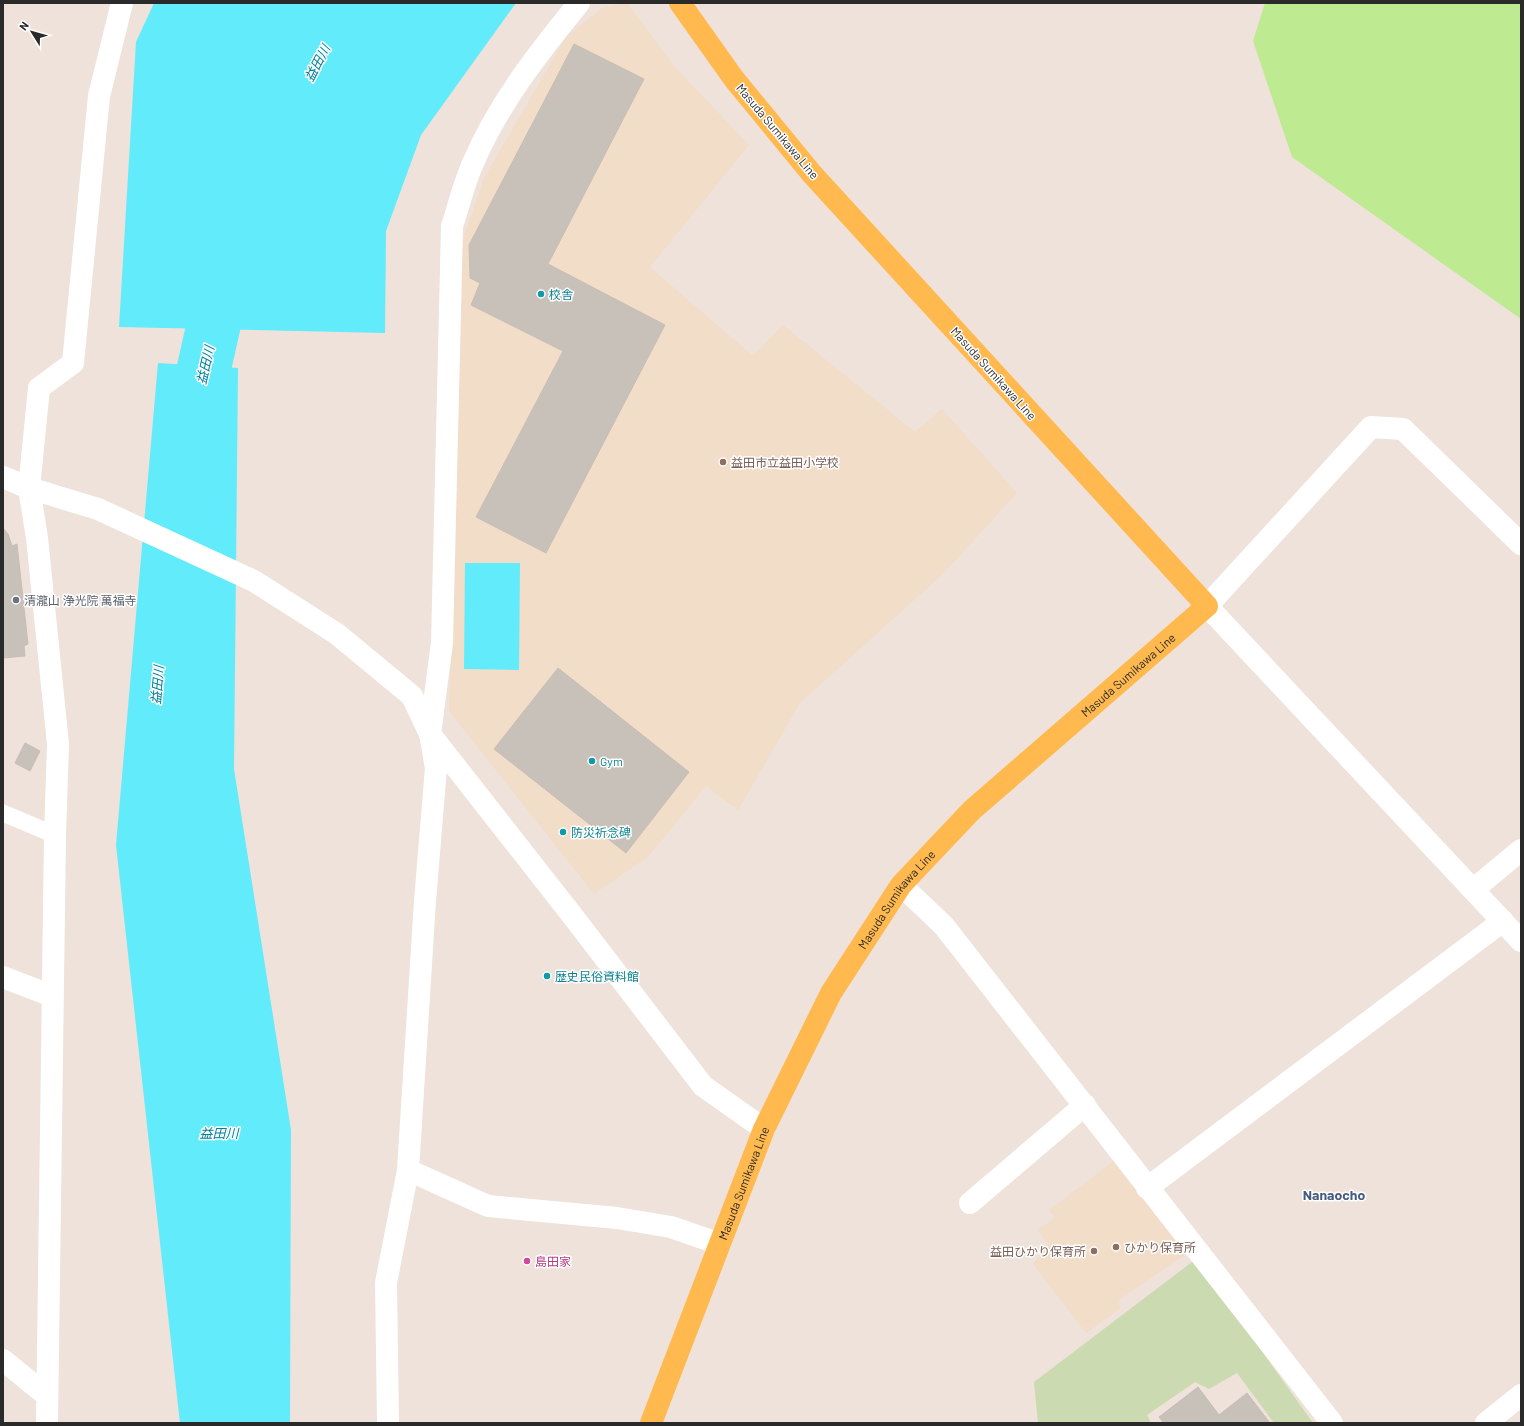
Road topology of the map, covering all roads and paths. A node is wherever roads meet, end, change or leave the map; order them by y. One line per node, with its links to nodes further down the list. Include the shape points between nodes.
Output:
1 (122, 3): 5 (street, via 99,96 73,363 39,388)
2 (579, 3): 8 (street, via 503,107 473,163 452,226 442,643)
3 (680, 3): 7 (main road, Masuda Sumikawa Line, via 734,79 812,174)
4 (3, 477): 5 (street)
5 (29, 488): 8 (street, via 98,509 254,581 337,634 412,696); 10 (street, via 37,538 58,744)
6 (1521, 544): 7 (street, via 1402,429 1371,427)
7 (1207, 606): 12 (main road, Masuda Sumikawa Line, via 972,810); 13 (street)
8 (430, 734): 19 (street, via 703,1086); 20 (street, via 436,768)
9 (3, 814): 10 (lane)
10 (55, 835): 17 (street)
11 (1521, 850): 13 (street)
12 (901, 885): 18 (street, via 944,926); 19 (main road, Masuda Sumikawa Line, via 831,993)
13 (1474, 889): 14 (street)
14 (1503, 921): 15 (street); 21 (street)
15 (1521, 941)
16 (3, 977): 17 (street)
17 (52, 996): 25 (street)
18 (1085, 1105): 21 (street); 22 (street)
19 (764, 1129): 23 (main road, Masuda Sumikawa Line)
20 (408, 1170): 23 (street, via 488,1206 617,1218 671,1227); 28 (street, via 386,1283)
21 (1148, 1188): 30 (street)
22 (970, 1203)
23 (720, 1244): 29 (main road, Masuda Sumikawa Line)
24 (3, 1360): 25 (street)
25 (46, 1395): 27 (street)
26 (1521, 1395): 31 (street)
27 (47, 1423)
28 (388, 1423)
29 (651, 1423)
30 (1332, 1423)
31 (1486, 1423)

